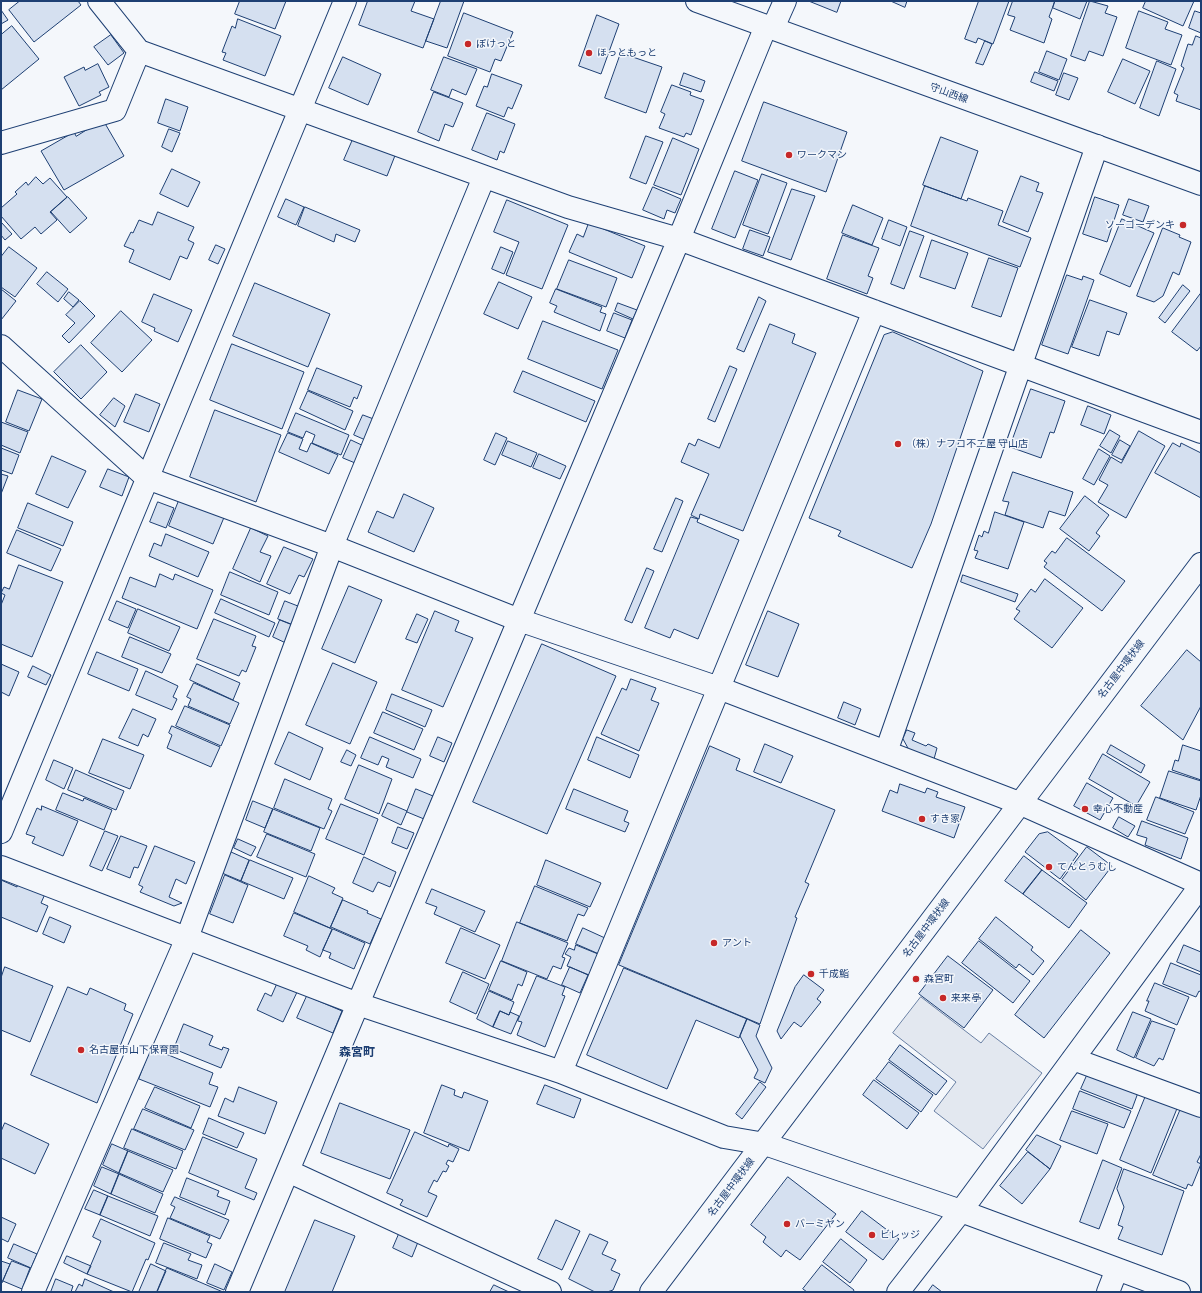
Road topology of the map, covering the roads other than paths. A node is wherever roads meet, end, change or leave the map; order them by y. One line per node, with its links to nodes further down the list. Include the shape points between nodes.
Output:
1 (99, 1): 6 (street)
2 (345, 1): 7 (street)
3 (697, 1): 5 (street, 守山西線)
4 (785, 1): 5 (street)
5 (769, 27): 9 (street, 守山西線); 12 (street)
6 (139, 51): 7 (street); 8 (street, via 115,110)
7 (299, 110): 10 (street); 17 (street)
8 (1, 143)
9 (1097, 146): 11 (street, 守山西線); 15 (street)
10 (484, 177): 12 (street, via 568,207); 18 (street)
11 (1201, 184)
12 (679, 239): 13 (street); 20 (street)
13 (874, 311): 15 (street); 21 (street)
14 (1, 346): 17 (street)
15 (1020, 365): 16 (street); 22 (street)
16 (1201, 432)
17 (147, 478): 18 (street); 24 (street)
18 (332, 546): 20 (street); 27 (street)
19 (1201, 564): 23 (street, 名古屋中環状線)
20 (519, 620): 21 (street); 28 (street)
21 (719, 688): 22 (street); 30 (street)
22 (886, 752): 23 (street)
23 (1019, 803): 26 (street); 32 (street, 名古屋中環状線)
24 (1, 832)
25 (1, 867): 27 (street)
26 (1201, 884): 29 (street)
27 (187, 938): 28 (street); 36 (street)
28 (358, 1004): 30 (street); 33 (street)
29 (1073, 1059): 31 (street); 34 (street)
30 (561, 1072): 32 (street, via 724,1137)
31 (1201, 1106)
32 (765, 1144): 34 (street); 39 (street, 名古屋中環状線)
33 (288, 1171): 37 (street); 38 (street)
34 (961, 1211): 35 (street); 40 (street)
35 (1117, 1269): 41 (street); 42 (street)
36 (33, 1292)
37 (237, 1292)
38 (550, 1292)
39 (651, 1292)
40 (898, 1292)
41 (1108, 1292)
42 (1179, 1292)

